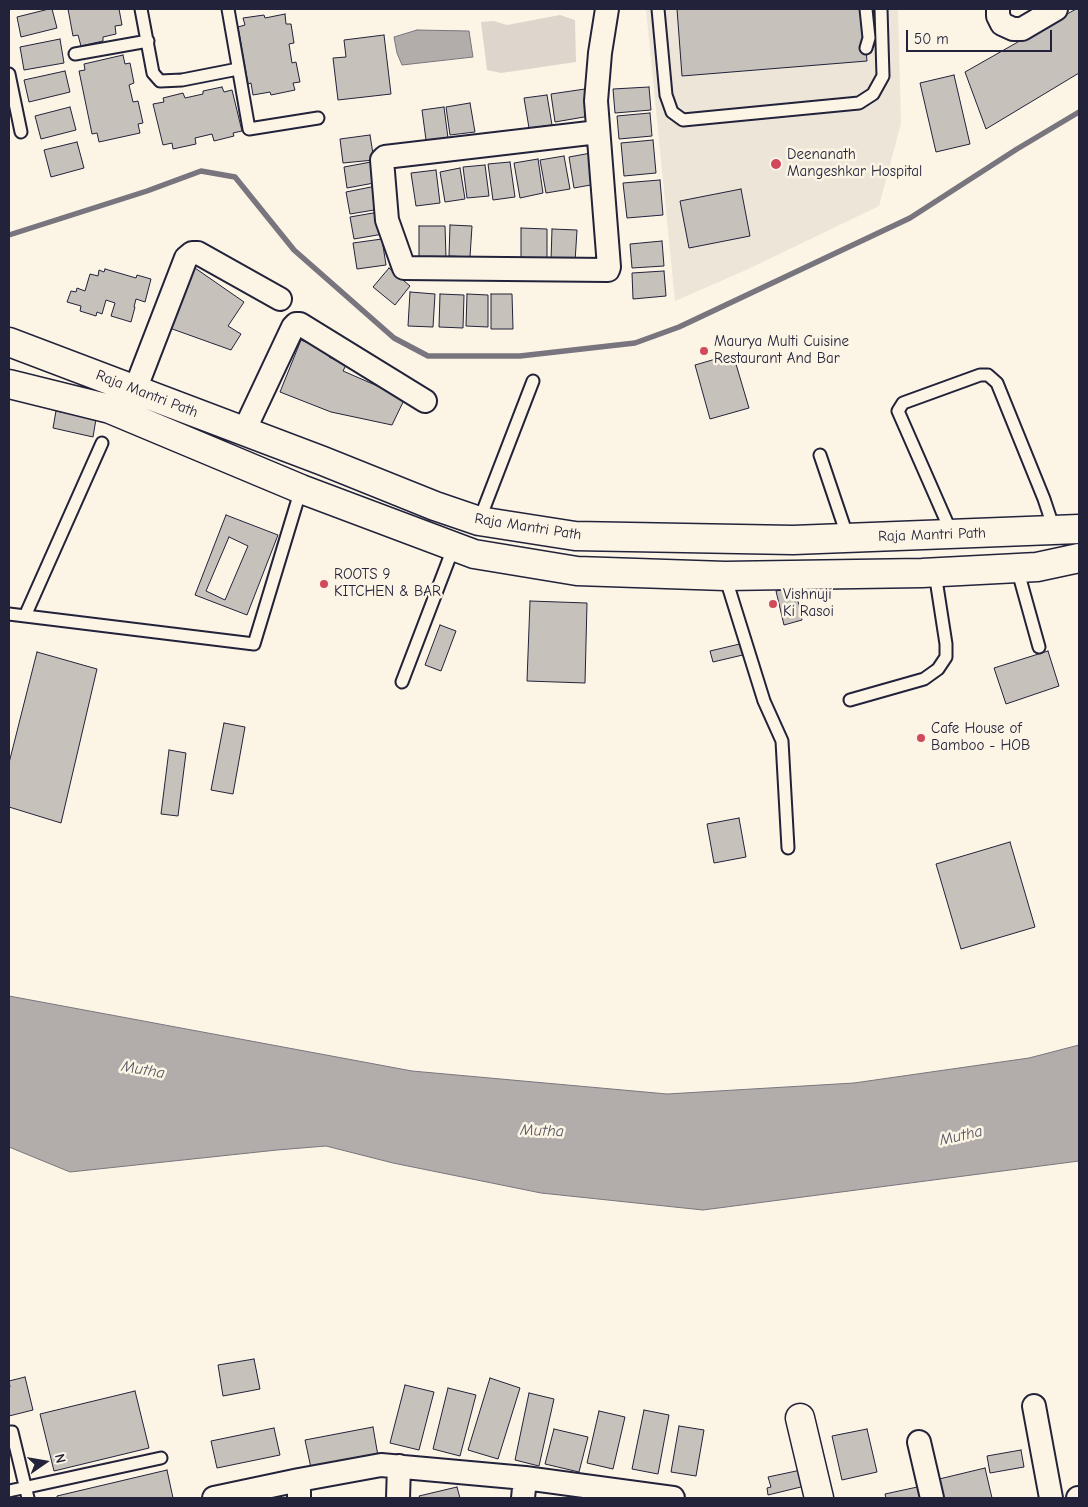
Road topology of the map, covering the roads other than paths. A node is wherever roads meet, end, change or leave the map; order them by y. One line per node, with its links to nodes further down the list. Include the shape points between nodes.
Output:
1 (141, 9): 9 (lane)
2 (228, 9): 12 (lane)
3 (607, 9): 16 (street, via 596,101)
4 (658, 9): 6 (lane, via 666,95 672,112 683,120 859,103 873,94 883,76)
5 (866, 9): 10 (lane, via 869,38)
6 (881, 9)
7 (998, 9): 8 (street, via 1002,24 1022,29)
8 (1056, 9)
9 (148, 41): 11 (lane); 12 (lane, via 153,73 160,81)
10 (866, 48)
11 (75, 54)
12 (238, 69): 14 (lane, via 249,129)
13 (9, 74): 15 (lane)
14 (318, 118)
15 (20, 132)
16 (598, 132): 16 (street, via 608,270 404,268 387,220 382,160 385,157)
17 (280, 300): 21 (street, via 198,252 192,253 186,258)
18 (9, 342): 21 (main road, Raja Mantri Path)
19 (533, 381): 27 (lane)
20 (9, 384): 26 (main road, Raja Mantri Path, via 110,409)
21 (135, 390): 23 (main road, Raja Mantri Path)
22 (425, 400): 23 (street, via 296,324)
23 (244, 431): 27 (main road, Raja Mantri Path)
24 (102, 443): 37 (lane)
25 (820, 455): 30 (lane)
26 (301, 489): 31 (main road, Raja Mantri Path); 37 (lane, via 254,644)
27 (479, 521): 30 (main road, Raja Mantri Path, via 575,536)
28 (1067, 529): 29 (main road, Raja Mantri Path); 29 (lane, via 1044,499 997,383 988,375 980,375 903,404 898,411)
29 (952, 534): 30 (main road, Raja Mantri Path)
30 (848, 538)
31 (454, 546): 35 (main road, Raja Mantri Path, via 474,554 577,571); 39 (lane)
32 (1079, 558): 33 (main road, Raja Mantri Path)
33 (1017, 568): 34 (main road, Raja Mantri Path); 38 (lane)
34 (935, 572): 35 (main road, Raja Mantri Path); 40 (lane, via 946,657 938,669 924,680)
35 (725, 576): 41 (lane, via 764,701 782,741)
36 (9, 614): 37 (lane)
37 (25, 616)
38 (1039, 647)
39 (402, 682)
40 (850, 700)
41 (788, 848)
42 (1034, 1406): 57 (street)
43 (800, 1418): 55 (main road)
44 (9, 1432): 51 (lane, via 12,1432)
45 (919, 1442): 56 (street)
46 (161, 1458): 51 (lane)
47 (399, 1466): 48 (street); 49 (street, via 380,1465); 53 (street)
48 (524, 1488): 54 (street)
49 (299, 1489): 52 (street)
50 (9, 1490): 51 (lane)
51 (26, 1493)
52 (214, 1498)
53 (398, 1498)
54 (673, 1498)
55 (819, 1498)
56 (932, 1498)
57 (1051, 1498)

